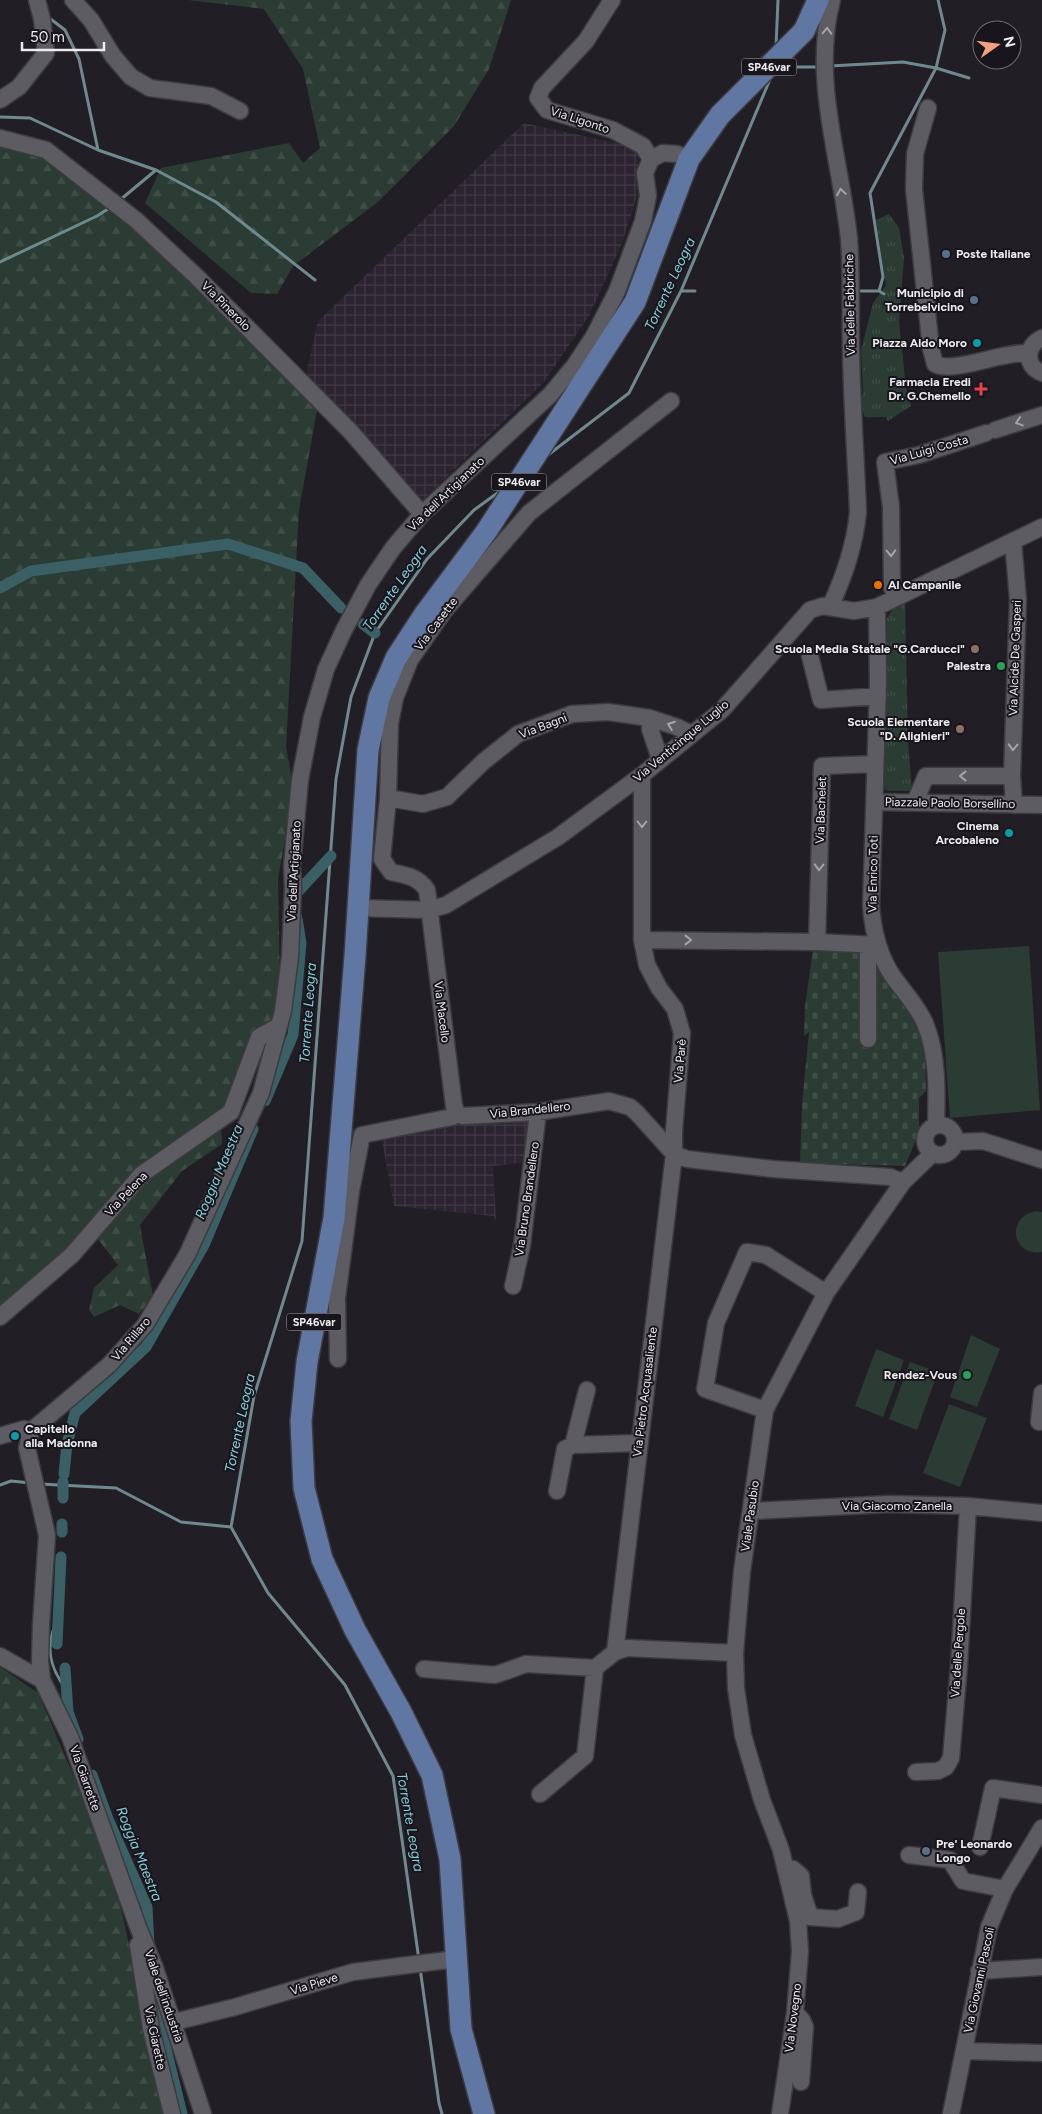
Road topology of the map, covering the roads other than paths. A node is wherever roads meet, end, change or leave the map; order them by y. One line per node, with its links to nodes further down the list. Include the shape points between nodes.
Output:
1 (73, 0): 8 (street, via 131,77 150,88 211,96)
2 (612, 0): 10 (street, Via Ligonto, via 586,41 542,88 538,98 547,110 612,130 643,146)
3 (818, 0): 11 (main road, SP46var, via 804,31 720,115)
4 (832, 0): 21 (street, Via delle Fabbriche, one-way to 4, via 856,532 858,512 849,240 823,59)
5 (39, 8): 6 (street, via 46,53 19,87)
6 (0, 100)
7 (928, 108): 13 (street, via 915,154 914,189 934,364 946,368 1012,353)
8 (240, 112)
9 (0, 138): 17 (street, Via Pinerolo, via 46,150 114,203 197,277 343,424)
10 (651, 159): 11 (street, via 663,153); 17 (street, Via dell'Artigianato, via 645,173 648,196 643,221 617,291 594,336 550,395)
11 (689, 159): 36 (main road, SP46var, via 635,302 486,532 400,651 379,698 368,750)
12 (1042, 338): 13 (street, via 1033,344)
13 (1029, 353): 14 (street, via 1031,364)
14 (1042, 373)
15 (671, 401): 31 (street, Via Casette, via 529,513 444,611 410,660 395,698 389,746)
16 (1042, 415): 20 (street, Via Luigi Costa, one-way to 20, via 919,456 884,462 891,507 892,588)
17 (422, 514): 41 (street, Via dell'Artigianato, via 392,548 368,585 326,669 312,717 300,780 292,866)
18 (1042, 527): 19 (street, Via Venticinque Luglio)
19 (1013, 541): 20 (street, Via Venticinque Luglio); 30 (street, Via Alcide De Gasperi, one-way to 30, via 1018,600)
20 (900, 596): 22 (street, Via Venticinque Luglio)
21 (830, 607): 22 (street, Via Venticinque Luglio, via 854,611); 26 (street, Via Venticinque Luglio, via 810,610 722,710)
22 (877, 607): 24 (street, Via Enrico Toti)
23 (810, 656): 24 (street, via 821,700)
24 (878, 696): 28 (street, Via Enrico Toti)
25 (650, 718): 26 (street, Via Bagni, one-way to 25); 27 (street); 31 (street, Via Bagni, via 608,712 572,714 518,734 447,797 423,804)
26 (691, 734): 27 (street, Via Venticinque Luglio)
27 (660, 759): 29 (street, Via Venticinque Luglio)
28 (875, 764): 32 (street, Via Enrico Toti); 39 (street, Via Bachelet, one-way to 39, via 822,766 814,905)
29 (642, 775): 37 (street, Via Venticinque Luglio, via 558,837 446,905); 38 (street, Via Parè, one-way to 38)
30 (1012, 776): 33 (street, one-way to 33, via 926,776); 34 (street, Via Alcide De Gasperi)
31 (388, 798): 37 (street, Via Casette, via 382,859 391,872 410,875 421,881 427,890)
32 (875, 802): 33 (street, Piazzale Paolo Borsellino); 40 (street, Via Enrico Toti, via 871,906)
33 (915, 802): 34 (street, Piazzale Paolo Borsellino)
34 (1019, 805): 35 (street, Piazzale Paolo Borsellino)
35 (1042, 805)
36 (358, 908): 37 (street, Via Venticinque Luglio); 87 (main road, SP46var, via 334,1218 307,1362 301,1422 304,1488 322,1559 355,1630 432,1775 450,1859)
37 (429, 910): 45 (street, Via Macello)
38 (642, 940): 39 (street, one-way to 39); 47 (street, Via Parè, via 647,965 675,1009 682,1033)
39 (817, 942): 40 (street)
40 (873, 945): 43 (street); 46 (street, Via Enrico Toti, via 924,1021 931,1040 936,1073)
41 (290, 958): 42 (street, Via Rillaro)
42 (279, 1026): 55 (street, Via Pelena, via 259,1037 231,1112 142,1174 72,1255); 61 (street, Via Rillaro, via 261,1093 187,1255 145,1325 109,1365)
43 (868, 1039)
44 (538, 1112): 45 (street, Via Brandellero, via 471,1116); 49 (street, Via Brandellero, via 595,1102 619,1103 637,1113); 53 (street, Via Bruno Brandellero, via 522,1244)
45 (457, 1113): 56 (street, Via Brandellero, via 444,1119 362,1135 337,1298)
46 (936, 1125): 48 (street, via 950,1128); 50 (street, via 927,1131 924,1141)
47 (674, 1132): 49 (street, Via Pietro Acquasaliente)
48 (955, 1142): 50 (street, Viale Pasubio, via 947,1154); 51 (street, via 983,1141)
49 (674, 1154): 52 (street, via 687,1159 773,1169 890,1177); 63 (street, Via Pietro Acquasaliente)
50 (932, 1154): 52 (street, Viale Pasubio)
51 (1042, 1160)
52 (903, 1182): 54 (street, Viale Pasubio)
53 (513, 1286)
54 (826, 1293): 59 (street, Viale Pasubio); 59 (street, via 766,1255 747,1252 716,1323 705,1389)
55 (0, 1317)
56 (338, 1359)
57 (587, 1390): 64 (street)
58 (1042, 1393): 60 (street)
59 (766, 1410): 67 (street, Viale Pasubio)
60 (1039, 1422)
61 (31, 1431): 62 (street, via 24,1429); 74 (street, via 27,1448 47,1535 41,1625)
62 (0, 1436)
63 (638, 1443): 64 (street); 69 (street, Via Pietro Acquasaliente)
64 (573, 1445): 65 (street, via 564,1449)
65 (556, 1491)
66 (968, 1506): 67 (street, Via Giacomo Zanella, via 889,1504); 68 (street, Via Giacomo Zanella); 75 (street, Via delle Pergole, via 951,1758 946,1767 938,1771)
67 (752, 1512): 70 (street, Viale Pasubio, via 742,1571)
68 (1042, 1513)
69 (615, 1652): 70 (street, via 627,1648); 72 (street)
70 (735, 1653): 81 (street, Viale Pasubio, via 743,1735)
71 (0, 1656): 74 (street)
72 (595, 1668): 73 (street, via 526,1664 495,1675); 76 (street, via 585,1756)
73 (424, 1669)
74 (42, 1680): 82 (street, Via Giarrette, via 70,1737)
75 (916, 1772)
76 (540, 1794)
77 (1042, 1795): 79 (street, via 992,1788)
78 (1042, 1828): 83 (street, Via Giovanni Pascoli)
79 (980, 1847)
80 (909, 1856): 83 (street, via 950,1860 963,1881)
81 (786, 1870): 84 (street, via 792,1869 801,1876 810,1917 838,1919 856,1912); 86 (street, Viale Pasubio)
82 (122, 1879): 85 (street, Viale dell'industria)
83 (1005, 1889): 89 (street, Via Giovanni Pascoli, via 989,1927)
84 (858, 1892)
85 (130, 1903): 91 (street, Viale dell'industria); 95 (street, Via Giarette, via 151,2029)
86 (798, 1921): 90 (street, Via Novegno, via 800,1950)
87 (456, 1959): 91 (street, Via Pieve, via 353,1972 235,2008); 97 (main road, SP46var, via 461,2029)
88 (1042, 1967): 89 (street)
89 (979, 1971): 92 (street, Via Giovanni Pascoli)
90 (795, 2014): 94 (street, via 805,2027); 98 (street, Via Novegno)
91 (174, 2022): 96 (street, Viale dell'industria)
92 (964, 2052): 93 (street); 99 (street, Via Giovanni Pascoli)
93 (1042, 2053)
94 (801, 2082)
95 (172, 2114)
96 (203, 2114)
97 (484, 2114)
98 (780, 2114)
99 (951, 2114)

